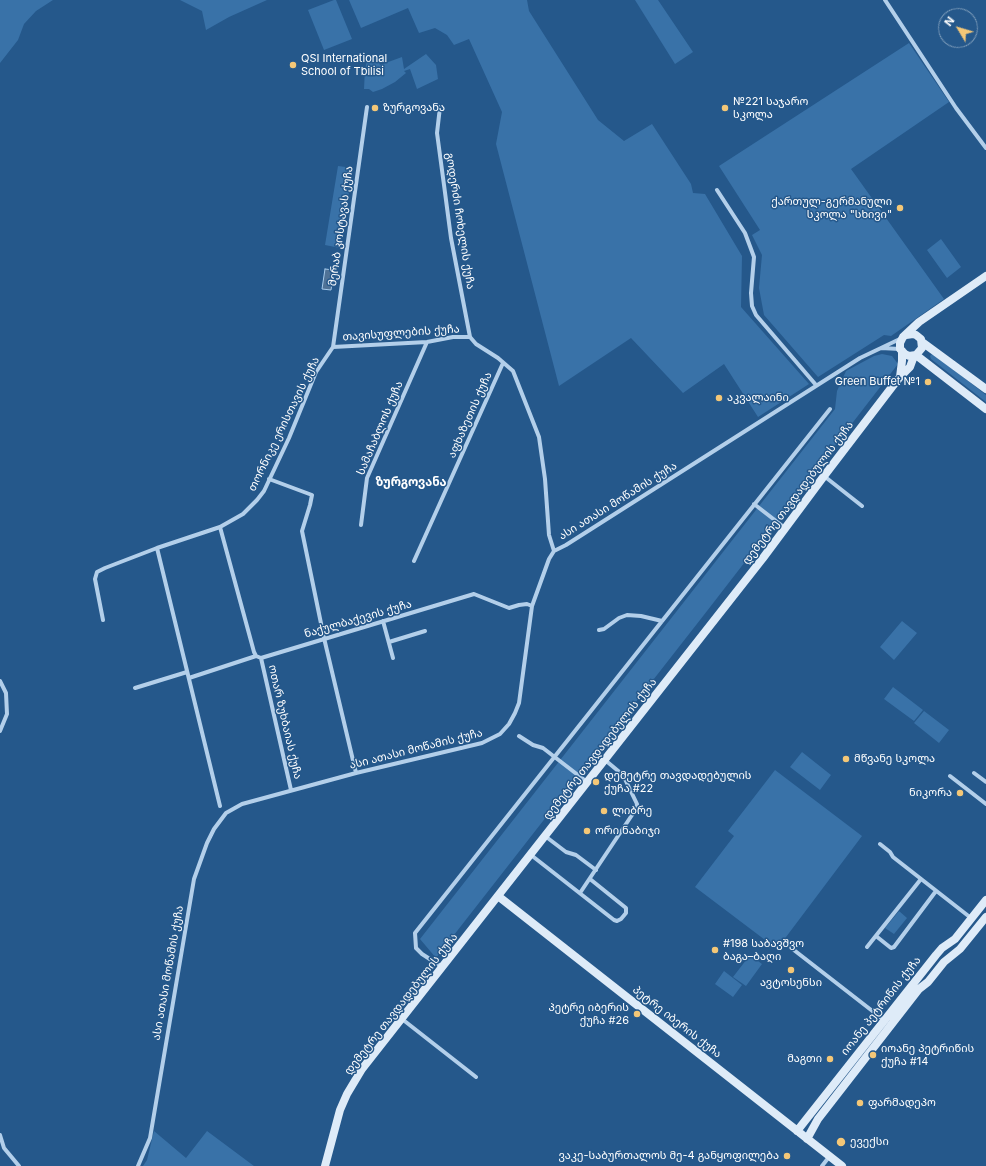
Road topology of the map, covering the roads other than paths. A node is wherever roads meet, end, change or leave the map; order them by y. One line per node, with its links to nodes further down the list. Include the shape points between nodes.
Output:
1 (885, 0): 4 (street, via 956,108)
2 (440, 106): 9 (street, გოდერძი ჩოხელის ქუჩა, via 437,133 451,238)
3 (367, 107): 12 (street, მერაბ კოსტავას ქუჩა)
4 (986, 148)
5 (717, 190): 20 (street, via 744,233 754,257 751,293 756,315)
6 (986, 276): 7 (main road)
7 (919, 322): 8 (main road); 10 (main road)
8 (905, 336): 10 (main road, via 913,334); 13 (street, ასი ათასი მოწამის ქუჩა); 14 (main road, via 900,343)
9 (470, 337): 11 (street, თავისუფლების ქუჩა); 16 (street, თავისუფლების ქუჩა)
10 (921, 339): 15 (main road, via 922,348); 21 (main road)
11 (427, 342): 12 (street, თავისუფლების ქუჩა); 28 (street, სამაჩაბლოს ქუჩა, via 367,478)
12 (333, 347): 25 (street, თორნიკე ერისთავის ქუჩა, via 316,372)
13 (881, 348): 14 (street); 20 (street, ასი ათასი მოწამის ქუჩა)
14 (901, 350): 15 (main road, via 909,356); 19 (main road)
15 (915, 356): 17 (main road); 18 (main road)
16 (503, 363): 32 (street, თავისუფლების ქუჩა, via 513,371 539,437 549,535); 33 (street, აფხაზეთის ქუჩა)
17 (930, 365): 18 (main road); 23 (main road)
18 (910, 367): 19 (main road, დემეტრე თავდადებულის ქუჩა)
19 (900, 377): 24 (main road, დემეტრე თავდადებულის ქუჩა)
20 (816, 385): 32 (street, ასი ათასი მოწამის ქუჩა)
21 (986, 389)
22 (830, 409): 26 (street)
23 (986, 409)
24 (824, 476): 27 (street); 30 (main road, დემეტრე თავდადებულის ქუჩა)
25 (269, 479): 29 (street, თორნიკე ერისთავის ქუჩა, via 264,491 243,514); 40 (street, via 312,495 302,531)
26 (754, 504): 30 (street); 37 (street)
27 (862, 506)
28 (361, 525)
29 (220, 527): 31 (street, თორნიკე ერისთავის ქუჩა); 42 (street, ოთარ ზუხბაიას ქუჩა, via 254,652)
30 (785, 528): 51 (main road, დემეტრე თავდადებულის ქუჩა)
31 (157, 548): 35 (street, თორნიკე ერისთავის ქუჩა, via 97,572 95,579); 44 (street)
32 (554, 551): 34 (street, ასი ათასი მოწამის ქუჩა)
33 (414, 561)
34 (532, 606): 36 (street, ნაქულბაქევის ქუჩა, via 527,604 509,608 474,594); 53 (street, ასი ათასი მოწამის ქუჩა, via 519,703 509,724 500,734 482,743)
35 (103, 620)
36 (383, 620): 40 (street, ნაქულბაქევის ქუჩა); 41 (street)
37 (662, 621): 38 (street, via 627,615); 50 (street)
38 (599, 630)
39 (425, 631): 41 (street)
40 (324, 638): 42 (street, ნაქულბაქევის ქუჩა); 53 (street)
41 (389, 642): 43 (street)
42 (258, 657): 45 (street, ნაქულბაქევის ქუჩა); 57 (street, ოთარ ზუხბაიას ქუჩა)
43 (393, 658)
44 (187, 672): 45 (street); 47 (street)
45 (189, 678): 59 (street)
46 (0, 681): 48 (street, via 6,693 7,714)
47 (135, 688)
48 (0, 731)
49 (519, 736): 50 (street)
50 (554, 757): 55 (street); 79 (street, via 415,933 416,948)
51 (605, 760): 55 (main road, დემეტრე თავდადებულის ქუჩა); 63 (street, via 623,775 637,804)
52 (974, 772): 56 (street)
53 (356, 773): 57 (street, ასი ათასი მოწამის ქუჩა)
54 (950, 776): 58 (street)
55 (587, 782): 60 (main road, დემეტრე თავდადებულის ქუჩა)
56 (986, 782)
57 (291, 790): 94 (street, ასი ათასი მოწამის ქუჩა, via 242,804 226,813 207,843 194,879 150,1138)
58 (986, 804)
59 (220, 806)
60 (545, 836): 62 (main road, დემეტრე თავდადებულის ქუჩა); 63 (street)
61 (880, 844): 65 (street)
62 (531, 855): 67 (street); 68 (main road, დემეტრე თავდადებულის ქუჩა)
63 (596, 870): 64 (street)
64 (590, 879): 67 (street); 67 (street, via 625,907 626,913 621,919 614,920)
65 (921, 879): 66 (street); 72 (street)
66 (936, 891): 71 (street); 72 (street, via 894,947 891,948)
67 (580, 893)
68 (498, 896): 79 (main road, დემეტრე თავდადებულის ქუჩა); 89 (main road, პეტრე იბერის ქუჩა)
69 (986, 900): 71 (main road, იოანე პეტრიწის ქუჩა)
70 (986, 917): 77 (main road, იოანე პეტრიწის ქუჩა)
71 (971, 918): 75 (main road, იოანე პეტრიწის ქუჩა, via 955,939)
72 (876, 936): 74 (street)
73 (790, 947): 85 (street)
74 (867, 947)
75 (942, 948): 76 (main road, იოანე პეტრიწის ქუჩა); 77 (main road)
76 (936, 955): 78 (main road, via 941,954 945,957); 80 (main road, იოანე პეტრიწის ქუჩა)
77 (952, 956): 78 (main road, იოანე პეტრიწის ქუჩა)
78 (944, 962): 81 (main road, იოანე პეტრიწის ქუჩა)
79 (443, 967): 84 (main road, დემეტრე თავდადებულის ქუჩა)
80 (920, 974): 81 (main road, via 920,979); 82 (main road, იოანე პეტრიწის ქუჩა)
81 (928, 982): 83 (main road, იოანე პეტრიწის ქუჩა)
82 (912, 984): 83 (main road, via 918,981); 85 (main road, იოანე პეტრიწის ქუჩა)
83 (919, 989): 87 (main road, იოანე პეტრიწის ქუჩა)
84 (402, 1019): 88 (street); 95 (main road, დემეტრე თავდადებულის ქუჩა, via 362,1069 347,1094 338,1115)
85 (884, 1020): 86 (main road, იოანე პეტრიწის ქუჩა)
86 (875, 1031): 87 (main road); 89 (main road, იოანე პეტრიწის ქუჩა)
87 (882, 1036): 91 (main road, იოანე პეტრიწის ქუჩა, via 818,1119)
88 (476, 1077)
89 (797, 1131): 91 (main road, პეტრე იბერის ქუჩა)
90 (0, 1135): 93 (street, via 4,1148)
91 (807, 1139): 92 (main road, პეტრე იბერის ქუჩა)
92 (830, 1156): 96 (street); 97 (main road, პეტრე იბერის ქუჩა)
93 (19, 1166)
94 (138, 1166)
95 (325, 1166)
96 (822, 1166)
97 (842, 1166)

